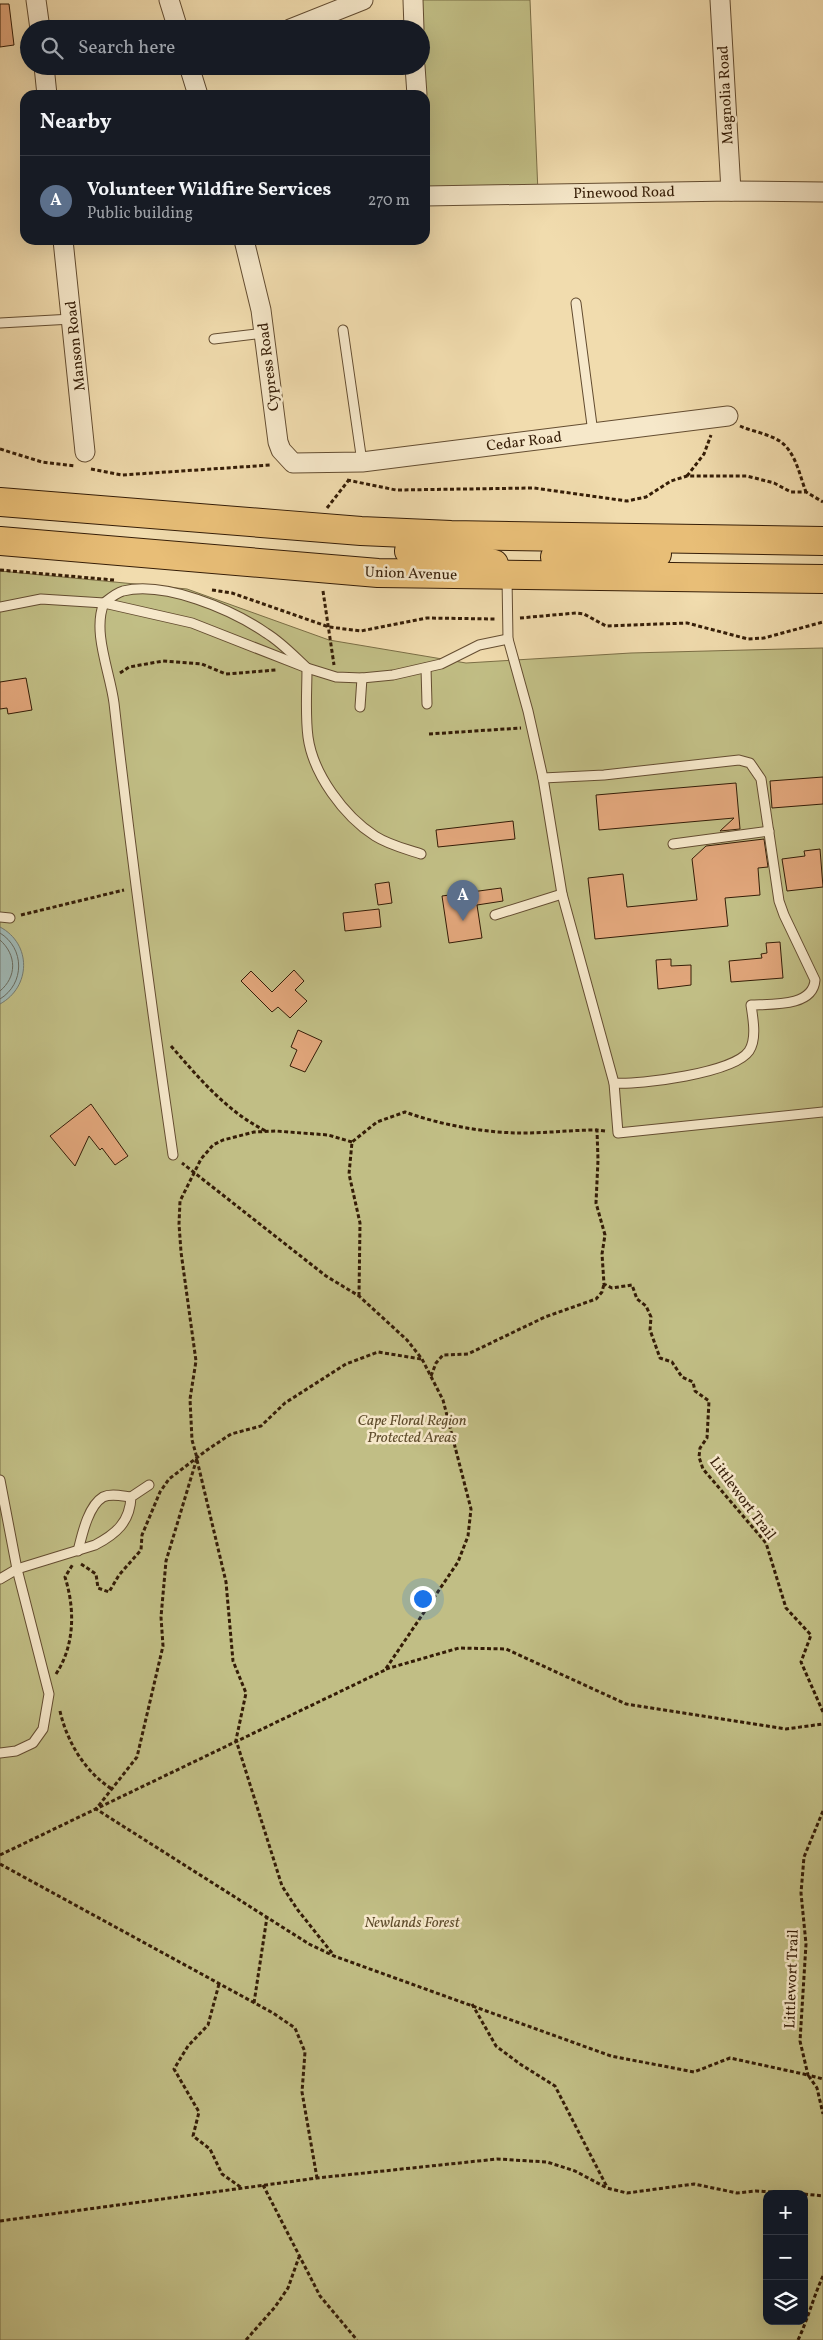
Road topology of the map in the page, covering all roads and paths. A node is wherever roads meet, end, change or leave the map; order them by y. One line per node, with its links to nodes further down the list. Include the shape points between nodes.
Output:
1 (36, 0): 6 (street)
2 (169, 0): 7 (street)
3 (363, 0): 8 (street)
4 (413, 0): 9 (street)
5 (720, 0): 16 (street, Magnolia Road)
6 (39, 20)
7 (175, 20)
8 (313, 20)
9 (414, 20)
10 (45, 75): 13 (street)
11 (194, 75): 14 (street)
12 (415, 75): 15 (street)
13 (46, 90)
14 (197, 90)
15 (416, 90)
16 (730, 191): 17 (street, Pinewood Road); 18 (street, Pinewood Road)
17 (823, 192)
18 (430, 196)
19 (64, 245): 22 (street, Manson Road)
20 (245, 245): 25 (street, Cypress Road)
21 (576, 303): 28 (lane)
22 (72, 319): 23 (lane); 30 (street, Manson Road)
23 (0, 323)
24 (343, 330): 31 (lane)
25 (264, 333): 26 (lane); 32 (street, Cypress Road, via 278,442)
26 (214, 339)
27 (721, 417): 28 (street, Cedar Road); 34 (path, via 709,446); 36 (path, via 777,439 786,446)
28 (593, 433): 31 (street, Cedar Road)
29 (0, 449): 30 (path, via 42,462)
30 (84, 462): 32 (path, via 122,475)
31 (362, 462): 33 (street, Cedar Road); 35 (path)
32 (293, 463): 33 (street)
33 (321, 464): 35 (path)
34 (687, 476): 35 (path, via 671,481 646,497 627,500 534,488 396,490); 36 (path, via 747,476 774,483 791,492)
35 (348, 481): 39 (path)
36 (806, 492): 38 (path)
37 (0, 502): 40 (highway)
38 (823, 502)
39 (327, 508)
40 (260, 525): 41 (highway, via 451,535); 45 (highway, via 296,534 413,552 475,557 493,563)
41 (718, 539): 42 (highway); 45 (highway, via 686,550 639,556 533,558 518,564)
42 (823, 540)
43 (0, 541): 45 (highway, Union Avenue, via 378,573)
44 (0, 570): 47 (path)
45 (507, 575): 46 (highway, Union Avenue); 52 (lane)
46 (823, 580)
47 (119, 581)
48 (205, 589): 54 (path, via 232,593)
49 (323, 591): 54 (path)
50 (104, 603): 51 (lane, via 41,599); 56 (lane, via 192,623); 56 (lane, via 121,591 142,588 186,596 228,612 267,633); 59 (lane, via 98,627)
51 (0, 607)
52 (507, 619): 53 (path, via 576,613 606,626 687,622 748,639 764,638); 54 (path, via 427,618 361,630); 55 (lane)
53 (823, 622)
54 (329, 627)
55 (508, 639): 57 (lane, via 479,645 457,658); 62 (lane)
56 (307, 668): 58 (lane, via 336,677); 59 (path, via 226,674 202,664 163,661 129,667); 67 (lane, via 308,737 333,793 376,837)
57 (426, 668): 58 (lane); 60 (lane)
58 (362, 678): 61 (lane)
59 (111, 679): 68 (lane)
60 (427, 704)
61 (360, 707)
62 (532, 728): 63 (path); 64 (lane)
63 (429, 734)
64 (543, 778): 65 (lane, via 604,775 739,760 750,763 761,779); 69 (lane)
65 (769, 830): 66 (lane); 74 (lane, via 779,901 812,970 815,988 803,998 791,1002 752,1005 752,1043 745,1056 729,1065 642,1084)
66 (673, 844)
67 (421, 854)
68 (134, 887): 72 (path); 73 (lane)
69 (562, 894): 70 (lane); 74 (lane)
70 (495, 915)
71 (0, 917): 72 (lane)
72 (10, 918)
73 (154, 1027): 77 (path, via 218,1098 245,1121); 80 (lane)
74 (614, 1083): 78 (lane)
75 (823, 1112): 78 (lane)
76 (597, 1130): 78 (path); 79 (path, via 522,1133 432,1120 405,1112 377,1122); 82 (path, via 596,1203 605,1235 602,1254)
77 (266, 1132): 79 (path, via 328,1135); 81 (path, via 234,1137 213,1145)
78 (618, 1133)
79 (352, 1142): 83 (path, via 349,1174 360,1223)
80 (173, 1154): 81 (path)
81 (193, 1174): 83 (path, via 326,1276); 86 (path, via 180,1201 179,1224 196,1361 190,1399 192,1440)
82 (604, 1284): 85 (path, via 596,1299 545,1317 468,1354 443,1355); 96 (path, Littlewort Trail, via 612,1288 632,1286 637,1299 646,1306 651,1317 650,1330 660,1358 672,1362 682,1377 693,1382 696,1391 709,1401 708,1438 698,1457 703,1469 766,1543 786,1608 811,1635 801,1662)
83 (359, 1296): 84 (path, via 407,1340)
84 (422, 1359): 85 (path); 86 (path, via 378,1352 346,1364 285,1403 261,1426 231,1434)
85 (431, 1376): 93 (path, via 443,1400 471,1509 468,1536 458,1562)
86 (197, 1458): 94 (path, via 169,1479 160,1492 142,1535 141,1550 109,1592 98,1588 96,1574 82,1564 74,1563 69,1570 65,1577 73,1614 65,1660); 98 (path, via 226,1582 233,1661 246,1692); 100 (path, via 166,1561 161,1617 163,1646 146,1724 137,1757)
87 (0, 1480): 91 (lane)
88 (149, 1485): 89 (lane)
89 (131, 1497): 90 (lane, via 131,1509 117,1532); 90 (lane, via 113,1495 96,1504)
90 (78, 1551): 91 (lane)
91 (17, 1569): 92 (lane); 99 (lane, via 49,1694 48,1710 43,1729 34,1742 16,1751)
92 (0, 1579)
93 (385, 1670): 97 (path, via 459,1648 506,1649 626,1704 786,1729); 98 (path)
94 (53, 1678)
95 (59, 1705): 100 (path, via 63,1724 76,1751 96,1779)
96 (823, 1712)
97 (823, 1724)
98 (236, 1740): 101 (path); 106 (path, via 282,1886)
99 (0, 1753)
100 (112, 1789): 101 (path)
101 (96, 1809): 103 (path); 105 (path)
102 (823, 1811): 110 (path, Littlewort Trail, via 804,1857 801,1893 806,1944 800,2041)
103 (0, 1855)
104 (0, 1864): 107 (path)
105 (267, 1917): 106 (path); 108 (path)
106 (334, 1956): 109 (path)
107 (219, 1984): 108 (path); 115 (path, via 208,2025 188,2046 174,2068 199,2112 193,2136 210,2149 222,2174)
108 (254, 2003): 113 (path, via 295,2028 304,2052 302,2092)
109 (471, 2004): 110 (path, via 611,2056 694,2072 730,2058); 116 (path, via 496,2046 555,2086)
110 (808, 2075): 111 (path); 112 (path, Littlewort Trail, via 817,2088)
111 (823, 2079)
112 (823, 2114)
113 (317, 2178): 114 (path); 116 (path, via 497,2160 547,2162 575,2170)
114 (263, 2185): 115 (path); 121 (path)
115 (242, 2188): 120 (path)
116 (607, 2188): 117 (path, via 627,2193 694,2184 737,2192)
117 (763, 2191)
118 (808, 2194): 119 (path)
119 (823, 2196)
120 (0, 2222)
121 (300, 2257): 123 (path, via 288,2288); 124 (path, via 320,2296)
122 (823, 2276): 125 (path)
123 (246, 2340)
124 (357, 2340)
125 (798, 2340)

